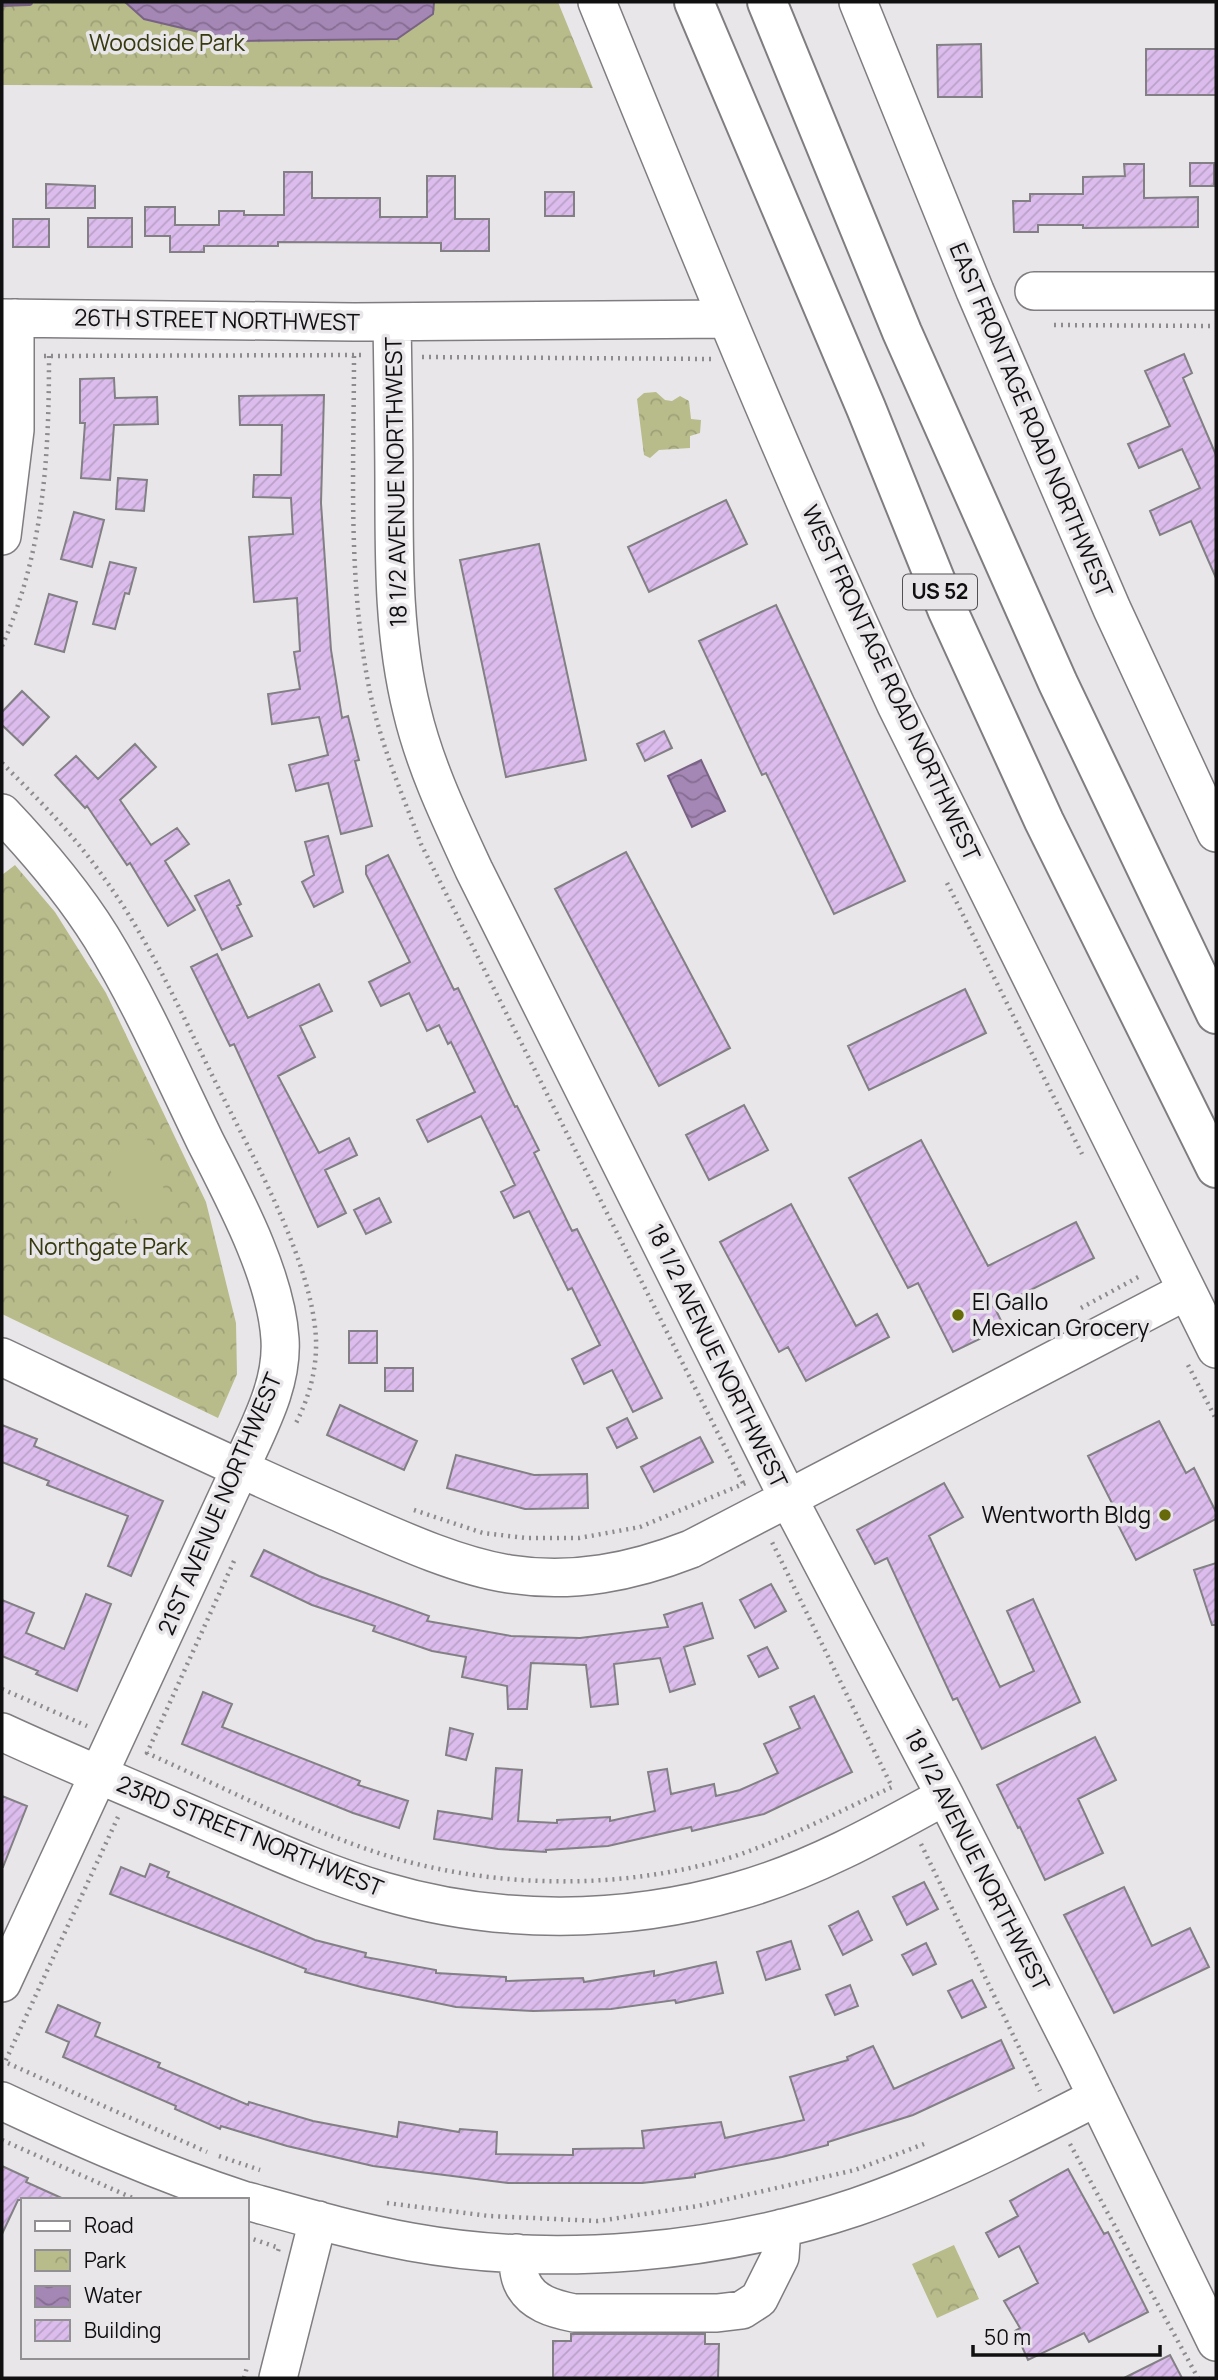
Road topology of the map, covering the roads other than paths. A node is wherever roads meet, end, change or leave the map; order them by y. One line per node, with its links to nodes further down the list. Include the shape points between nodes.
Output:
1 (597, 2): 8 (street, WEST FRONTAGE ROAD NORTHWEST)
2 (694, 2): 14 (highway, US 52, via 947,609 1062,857)
3 (766, 2): 13 (highway, US 52, via 913,357 1064,696)
4 (858, 2): 12 (street, EAST FRONTAGE ROAD NORTHWEST, via 970,279 1112,609)
5 (1034, 291): 6 (street)
6 (1215, 304)
7 (8, 318): 9 (street, 26TH STREET NORTHWEST); 10 (street, via 15,430)
8 (726, 319): 9 (street, 26TH STREET NORTHWEST); 15 (street, WEST FRONTAGE ROAD NORTHWEST, via 896,705)
9 (392, 322): 19 (street, 18 1/2 AVENUE NORTHWEST, via 396,609 420,740 474,870)
10 (2, 536)
11 (2, 813): 18 (street, 21ST AVENUE NORTHWEST, via 70,892 123,975 231,1194 268,1283 277,1317 279,1366)
12 (1216, 833)
13 (1216, 1014)
14 (1216, 1168)
15 (1186, 1291): 16 (street, WEST FRONTAGE ROAD NORTHWEST); 19 (street)
16 (1216, 1349)
17 (2, 1357): 18 (street)
18 (240, 1469): 19 (street, via 467,1563 508,1574 550,1577 593,1576 650,1565 691,1549); 21 (street, 21ST AVENUE NORTHWEST)
19 (788, 1498): 22 (street, 18 1/2 AVENUE NORTHWEST)
20 (2, 1732): 21 (street, 23RD STREET NORTHWEST)
21 (100, 1775): 22 (street, 23RD STREET NORTHWEST, via 310,1865 384,1891 477,1911 541,1916 658,1909 740,1891 811,1864); 23 (street, 21ST AVENUE NORTHWEST)
22 (945, 1796): 24 (street, 18 1/2 AVENUE NORTHWEST)
23 (2, 1983)
24 (1097, 2097): 29 (street, via 912,2186); 31 (street, 18 1/2 AVENUE NORTHWEST)
25 (2, 2101): 26 (street, via 149,2166)
26 (239, 2198)
27 (248, 2201): 28 (street)
28 (318, 2220): 30 (street, via 411,2242); 32 (street)
29 (782, 2228): 30 (street, via 649,2249); 30 (street, via 780,2257 759,2299 742,2310 717,2313 574,2313 551,2308 532,2296 521,2281)
30 (517, 2253)
31 (1216, 2342)
32 (278, 2378)

